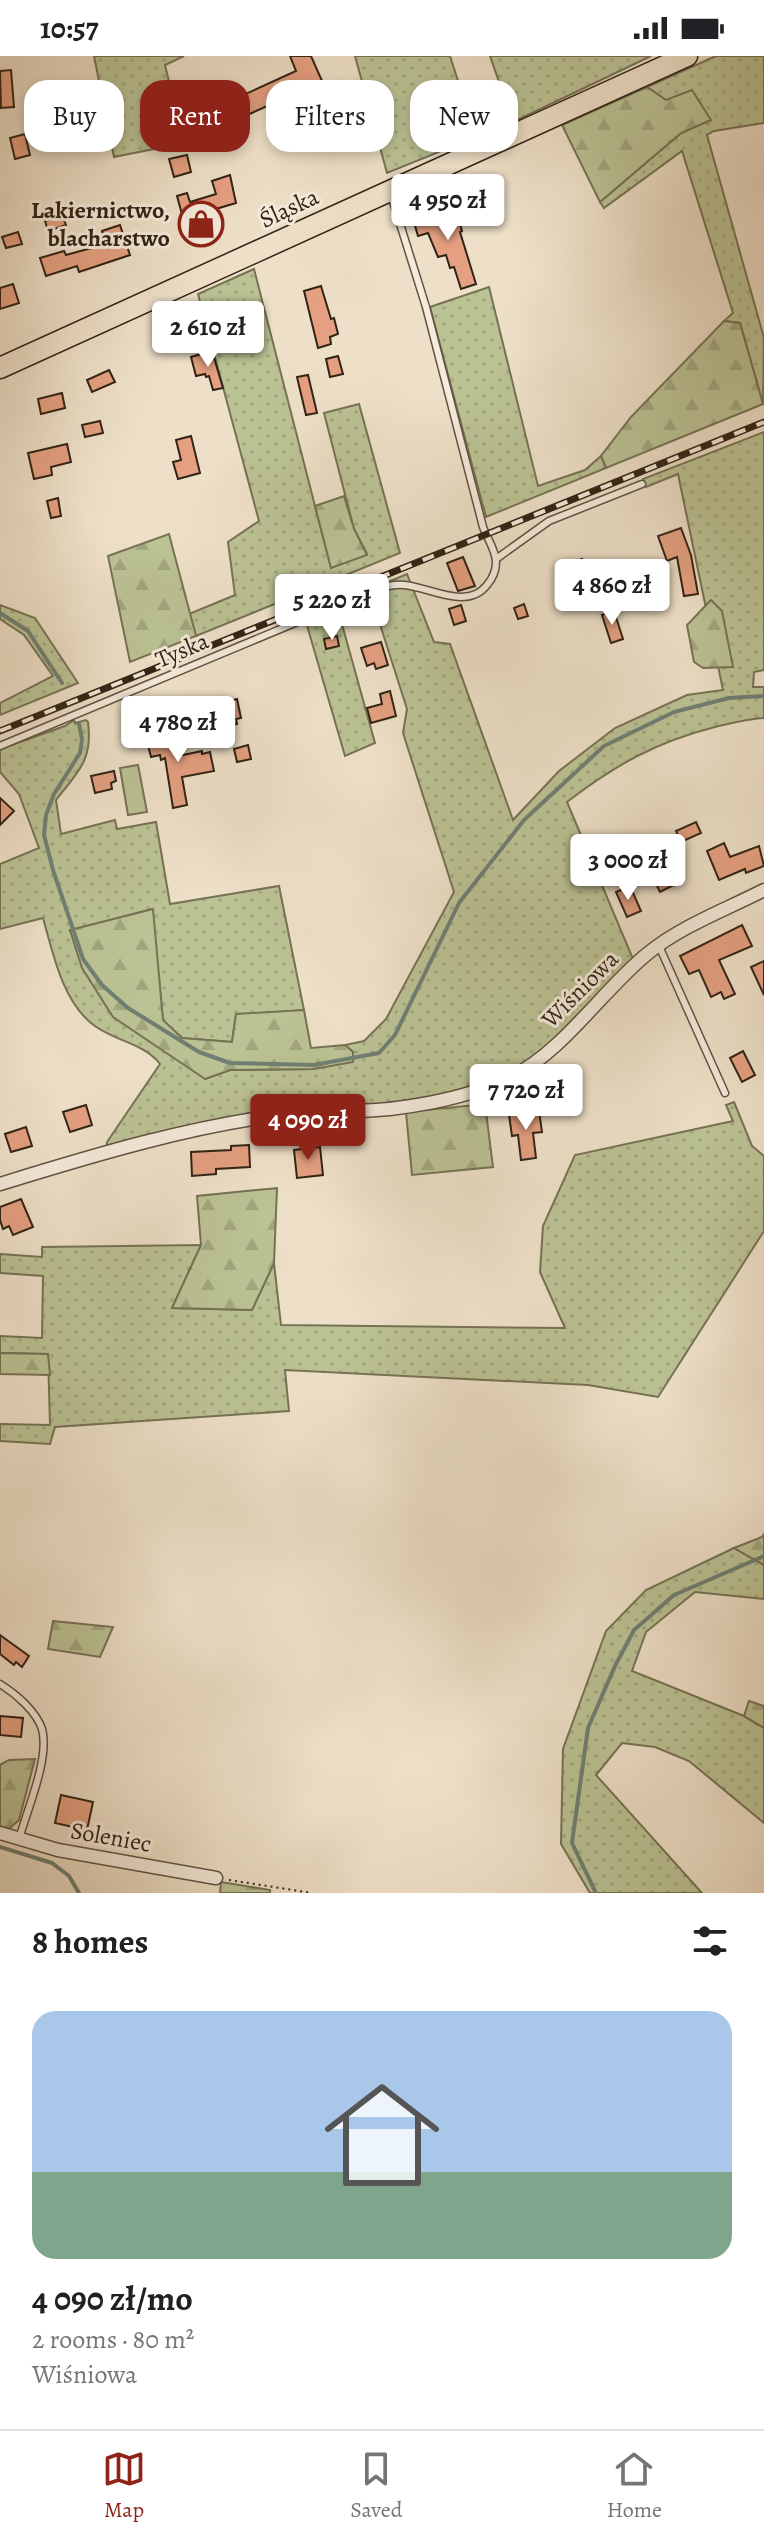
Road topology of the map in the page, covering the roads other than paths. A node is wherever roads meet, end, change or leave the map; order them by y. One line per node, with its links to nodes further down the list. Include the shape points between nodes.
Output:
1 (687, 56): 2 (main road, Śląska)
2 (389, 191): 3 (main road, Śląska); 5 (lane)
3 (0, 368)
4 (642, 484): 5 (lane, Tyska, via 549,521)
5 (496, 559): 6 (lane, Tyska, via 495,574 474,595 454,597 406,585 374,590)
6 (0, 746)
7 (764, 890): 8 (street, Wiśniowa)
8 (659, 946): 9 (lane); 10 (street, Wiśniowa, via 609,988 544,1057 480,1090 396,1109 230,1123 92,1155)
9 (725, 1093)
10 (0, 1184)
11 (0, 1684): 13 (lane, via 28,1707 42,1729 43,1756)
12 (0, 1833): 13 (street, Soleniec)
13 (19, 1839): 14 (street, Soleniec)
14 (216, 1878)

